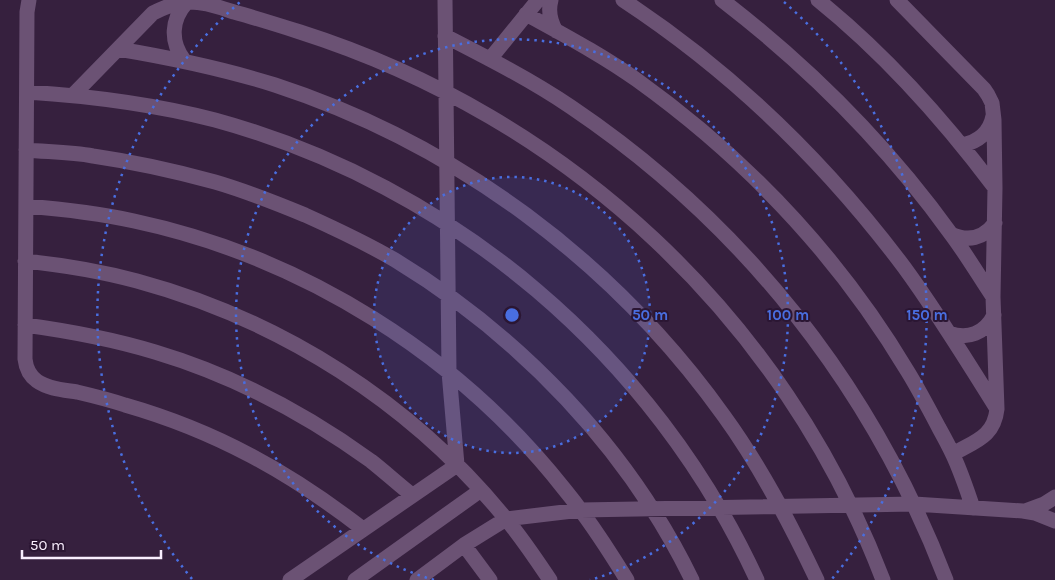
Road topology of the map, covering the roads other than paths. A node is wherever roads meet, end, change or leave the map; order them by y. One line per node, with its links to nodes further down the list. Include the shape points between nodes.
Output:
1 (445, 0): 13 (lane)
2 (538, 0): 11 (lane)
3 (551, 0): 12 (lane, via 550,15)
4 (623, 0): 10 (lane)
5 (818, 0): 21 (lane, via 905,81)
6 (897, 0): 20 (lane, via 984,89)
7 (187, 2): 14 (lane, via 153,13); 16 (lane, via 174,28 174,39); 18 (lane, via 212,5 327,40)
8 (729, 3): 28 (lane, via 803,67 856,120)
9 (26, 4): 17 (lane)
10 (644, 7): 34 (lane, via 803,149 877,233)
11 (526, 14): 12 (lane); 15 (lane)
12 (556, 31): 37 (lane, via 635,79 684,116 775,198 827,256 890,341)
13 (445, 36): 15 (lane); 18 (lane)
14 (118, 49): 16 (lane); 19 (lane)
15 (490, 59): 42 (lane, via 570,107 629,149 736,245 784,298 827,356 867,416)
16 (184, 60): 23 (lane, via 320,101)
17 (26, 92): 19 (lane); 22 (lane)
18 (446, 92): 23 (lane); 43 (lane, via 518,133 571,170 615,204 695,280 766,365 798,411)
19 (73, 95): 26 (lane, via 170,110 258,134 352,171)
20 (994, 111): 21 (lane, via 991,125 983,136); 24 (lane)
21 (962, 145): 24 (lane)
22 (26, 150): 25 (lane); 30 (lane, via 91,155 217,182 337,230 394,260)
23 (447, 162): 26 (lane); 44 (lane, via 565,244 634,308 697,379 752,456)
24 (996, 188): 27 (lane)
25 (26, 206): 29 (lane); 35 (lane, via 135,221 242,253 342,300 404,339)
26 (448, 224): 30 (lane); 45 (lane, via 501,260 603,352 662,421)
27 (995, 224): 28 (lane, via 975,238); 31 (lane)
28 (951, 234): 31 (lane)
29 (26, 261): 33 (lane); 38 (lane, via 62,265 136,281 207,303 242,318 309,352 364,387 402,415)
30 (448, 296): 35 (lane); 46 (lane, via 539,371 618,460)
31 (993, 297): 32 (lane)
32 (994, 315): 34 (lane, via 988,325 975,334 965,336); 36 (lane)
33 (25, 324): 40 (lane, via 77,332 140,348 232,381 305,417 372,462); 52 (lane, via 26,364 30,374 42,384 146,411 213,436 297,482)
34 (949, 332): 36 (lane)
35 (448, 372): 38 (lane); 48 (lane, via 516,434)
36 (997, 409): 37 (lane, via 987,434)
37 (953, 454): 47 (lane)
38 (457, 465): 39 (lane); 40 (lane)
39 (481, 490): 50 (lane); 56 (lane)
40 (412, 495): 52 (lane)
41 (1055, 498): 49 (lane)
42 (914, 504): 43 (lane); 47 (lane); 64 (lane)
43 (851, 505): 44 (lane); 63 (lane)
44 (781, 506): 45 (lane); 62 (lane)
45 (719, 507): 46 (lane); 61 (lane)
46 (652, 508): 48 (lane); 60 (lane)
47 (973, 508): 49 (lane)
48 (581, 510): 50 (lane); 59 (lane)
49 (1023, 512): 51 (lane)
50 (506, 518): 53 (lane); 58 (lane)
51 (1055, 521)
52 (363, 529): 55 (lane)
53 (464, 545): 54 (lane); 57 (lane)
54 (420, 579)
55 (290, 580)
56 (355, 580)
57 (490, 580)
58 (550, 580)
59 (627, 580)
60 (692, 580)
61 (757, 580)
62 (817, 580)
63 (883, 580)
64 (946, 580)

